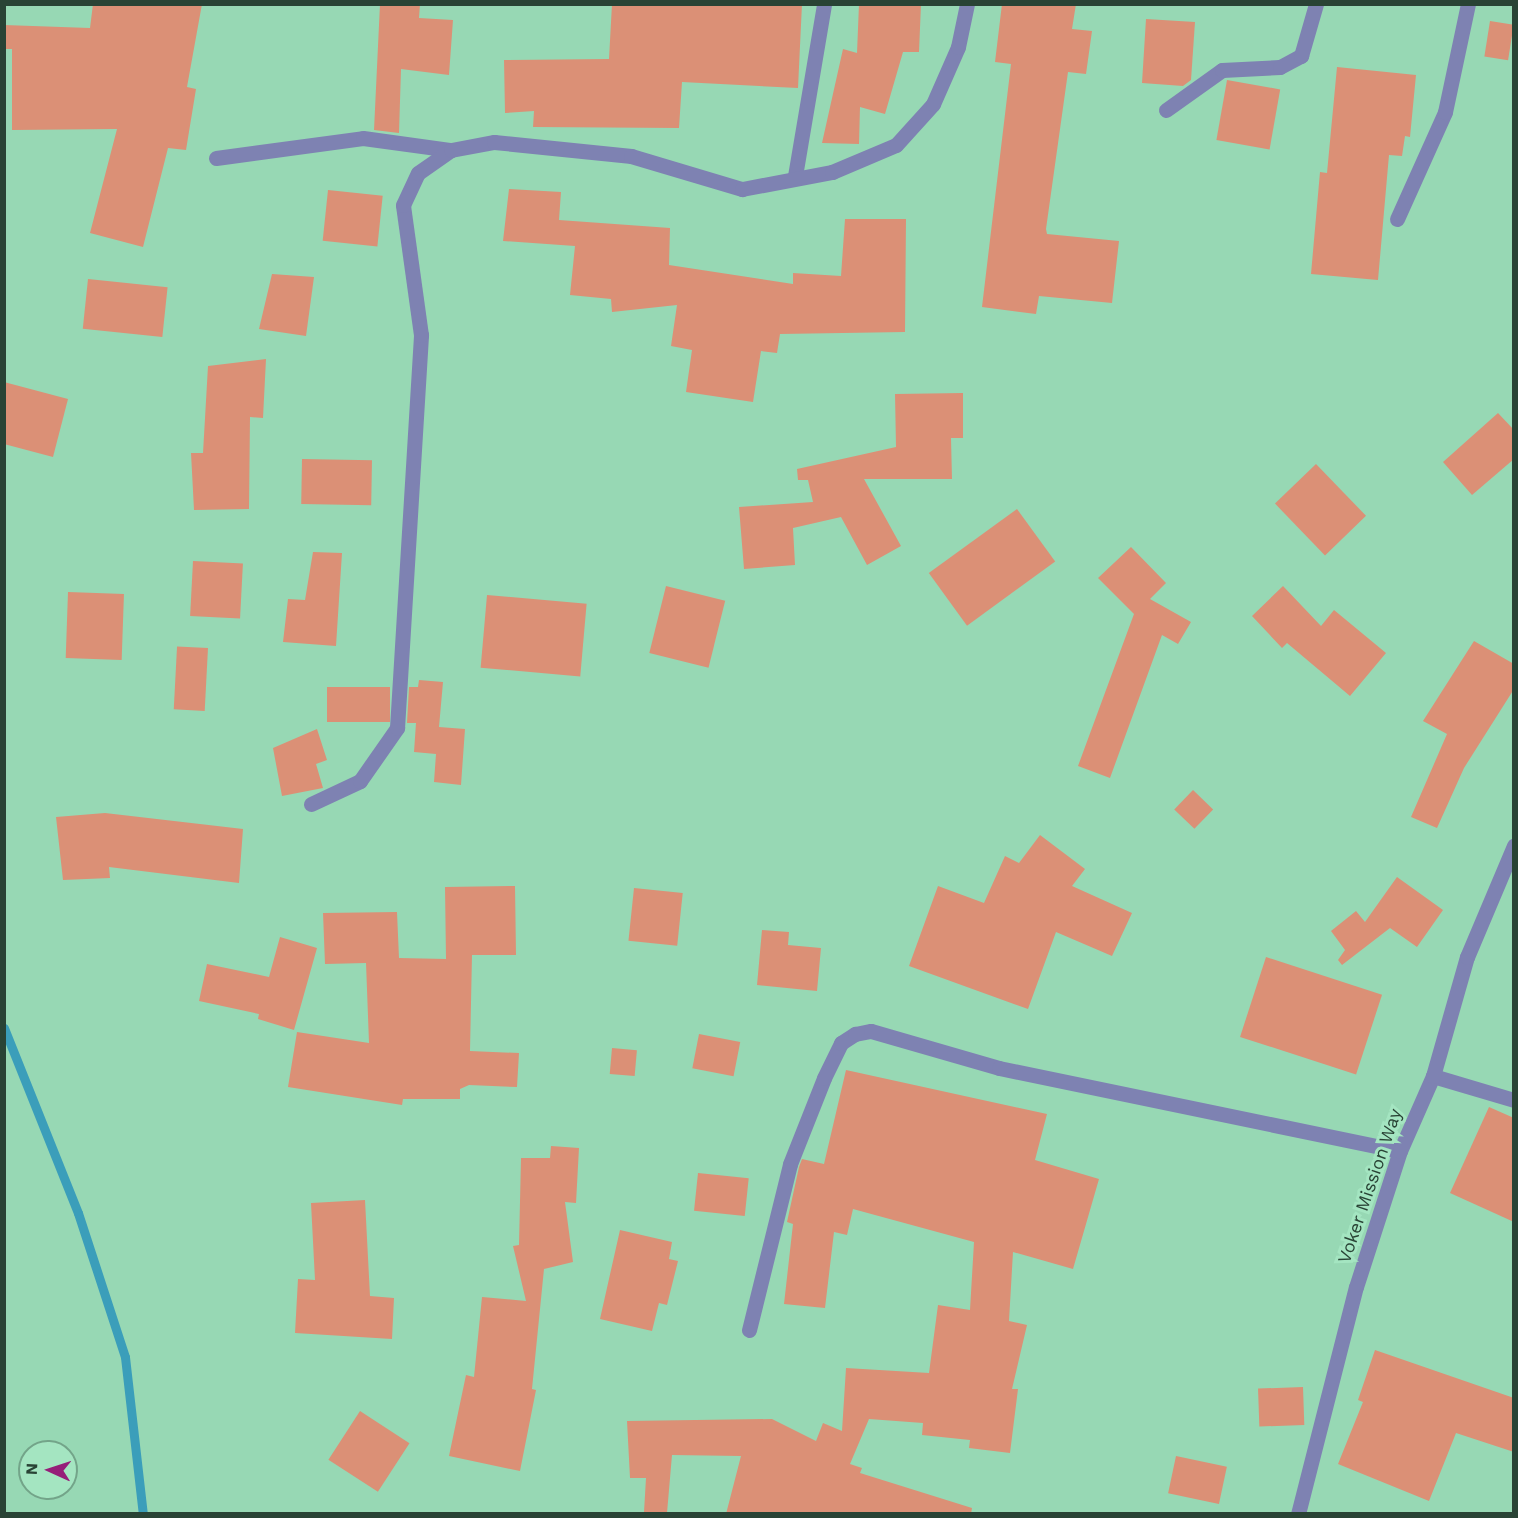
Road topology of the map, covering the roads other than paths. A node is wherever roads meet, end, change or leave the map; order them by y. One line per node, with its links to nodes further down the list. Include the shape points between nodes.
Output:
1 (825, 4): 8 (street)
2 (967, 4): 8 (street, via 958,47 933,104 896,145 832,172)
3 (1316, 4): 5 (street, via 1301,56 1280,67 1222,70)
4 (1468, 4): 9 (street, via 1445,112)
5 (1166, 110)
6 (451, 150): 7 (street, via 363,138); 8 (street, via 494,142 631,156 742,189); 10 (street, via 418,173 403,205 421,335 397,728 360,781)
7 (216, 158)
8 (795, 176)
9 (1397, 219)
10 (311, 804)
11 (1514, 846): 12 (street, Voker Mission Way, via 1467,957)
12 (1432, 1076): 13 (street); 14 (street, Voker Mission Way)
13 (1514, 1100)
14 (1400, 1151): 15 (street, via 999,1068 871,1031 855,1034 841,1043 790,1164); 16 (street, Voker Mission Way, via 1356,1287)
15 (749, 1330)
16 (1298, 1514)

